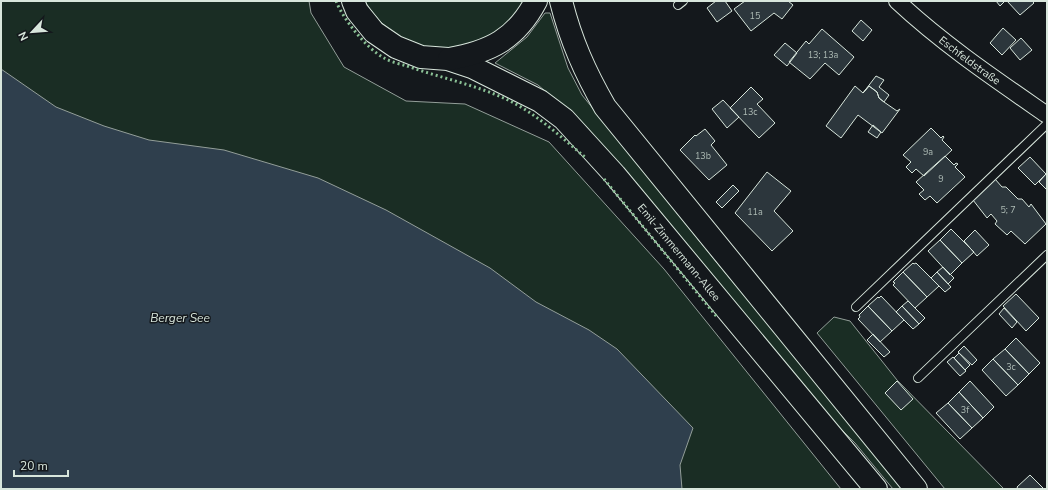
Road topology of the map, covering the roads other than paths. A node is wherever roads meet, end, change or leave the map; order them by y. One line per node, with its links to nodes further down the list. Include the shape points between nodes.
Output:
1 (353, 1): 5 (main road, Emil-Zimmermann-Allee, via 357,11 374,32 396,47 421,57)
2 (536, 1): 5 (main road, Emil-Zimmermann-Allee, via 520,25 500,43 475,55)
3 (561, 1): 12 (main road, via 567,28 585,73 605,107)
4 (897, 1): 6 (street, Eschfeldstraße, via 982,70)
5 (448, 59): 11 (main road, Emil-Zimmermann-Allee, via 500,80 540,102 564,119 620,181)
6 (1047, 115)
7 (1047, 124): 9 (lane)
8 (1047, 255): 10 (lane)
9 (856, 307)
10 (918, 378)
11 (876, 489)
12 (916, 489)

